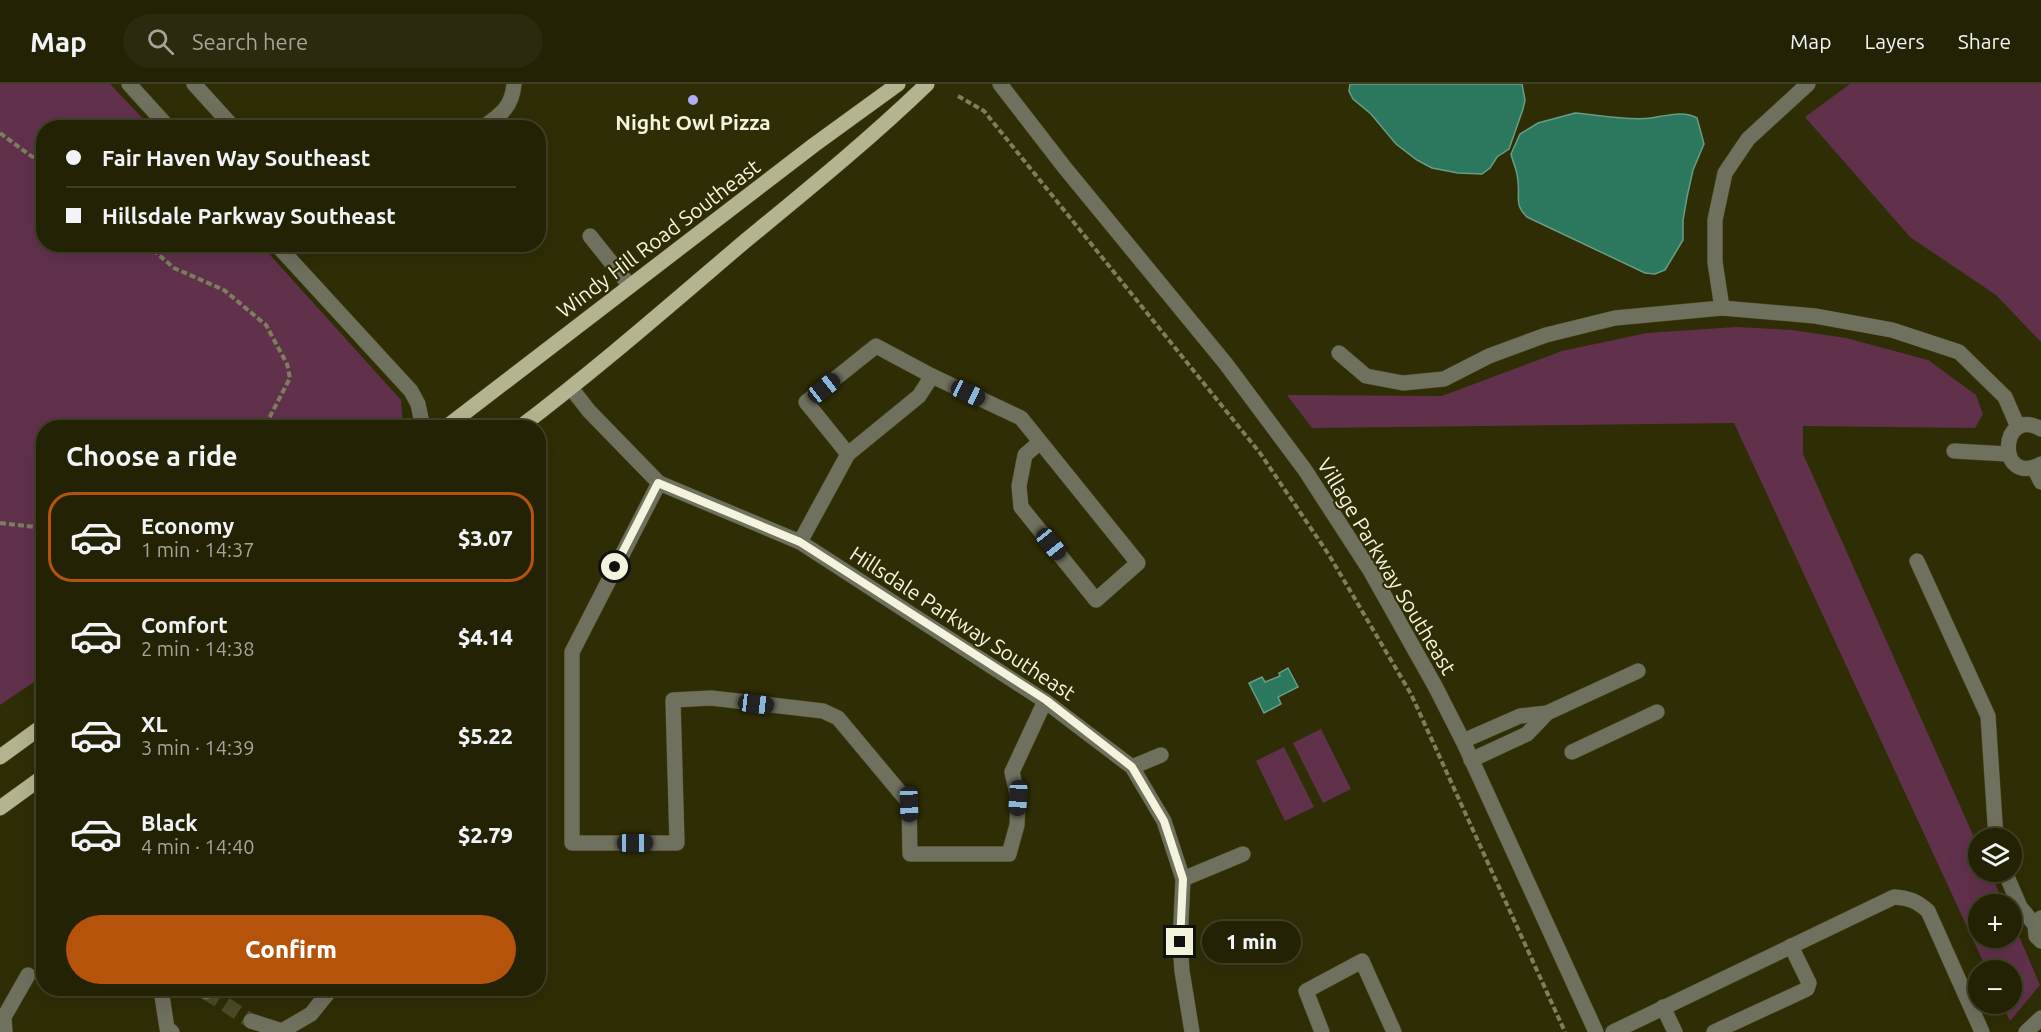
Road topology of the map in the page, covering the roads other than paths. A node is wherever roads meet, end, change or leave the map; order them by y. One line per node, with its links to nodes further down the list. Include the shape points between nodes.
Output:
1 (129, 84): 8 (street)
2 (194, 84): 9 (street)
3 (514, 84): 10 (street, via 512,100)
4 (927, 84): 17 (main road)
5 (1000, 84): 37 (street, Village Parkway Southeast, via 1226,364 1305,470 1371,572)
6 (1808, 84): 14 (street, via 1748,139 1725,173 1715,220 1715,262)
7 (889, 86): 13 (main road, Windy Hill Road Southeast)
8 (162, 120)
9 (227, 120)
10 (493, 120)
11 (591, 236): 13 (street)
12 (283, 252): 18 (street, via 411,391)
13 (630, 286): 19 (main road, Windy Hill Road Southeast)
14 (1722, 308): 15 (street, via 1615,318 1546,335 1489,356 1444,379 1403,383 1366,376); 21 (street, via 1815,316 1892,330 1959,352 2005,397)
15 (1339, 353)
16 (932, 376): 23 (street, via 1021,418); 25 (street, via 919,396); 25 (street, via 876,346 806,402)
17 (571, 388): 20 (main road); 29 (street, Hillsdale Parkway Southeast)
18 (421, 420)
19 (455, 420)
20 (529, 420)
21 (2018, 427): 22 (street); 26 (street, via 2007,444)
22 (2041, 429)
23 (1041, 442): 23 (street, via 1138,563 1096,600 1021,507 1019,486 1025,455)
24 (1954, 451): 26 (street)
25 (848, 454): 30 (street)
26 (2008, 454): 27 (street, via 2023,468)
27 (2037, 466): 28 (street)
28 (2041, 482)
29 (658, 483): 30 (street, Hillsdale Parkway Southeast); 33 (street, via 572,652 572,843 677,843 674,700 711,698 823,711 838,718 909,804 910,854 1009,854 1017,825 1018,798 1012,772)
30 (800, 542): 33 (street, Hillsdale Parkway Southeast)
31 (1917, 561): 45 (street, via 1988,716)
32 (1638, 671): 35 (street)
33 (1046, 700): 42 (street, Hillsdale Parkway Southeast)
34 (1657, 712): 38 (street)
35 (1547, 713): 37 (street, via 1520,716); 41 (street, via 1527,734)
36 (36, 731): 40 (main road)
37 (1463, 741): 41 (street, Village Parkway Southeast)
38 (1572, 752)
39 (1161, 755): 42 (street)
40 (0, 757)
41 (1471, 760): 64 (street, Village Parkway Southeast)
42 (1132, 767): 47 (street, Hillsdale Parkway Southeast, via 1164,821)
43 (36, 782): 44 (main road)
44 (0, 808)
45 (1995, 828)
46 (1243, 854): 47 (street)
47 (1183, 879): 61 (street, Hillsdale Parkway Southeast, via 1180,942)
48 (2009, 882): 49 (street, via 2020,907)
49 (2038, 921): 50 (street, via 2036,936)
50 (2041, 941)
51 (1791, 946): 55 (street); 67 (street, via 1809,983 1807,989); 68 (street, via 1894,897 1918,902 1928,911)
52 (28, 975): 58 (street, via 4,1017)
53 (162, 996): 59 (street, via 167,1028)
54 (326, 996): 60 (street, via 311,1014)
55 (1663, 1007): 65 (street); 66 (street)
56 (2041, 1018): 69 (street)
57 (251, 1021): 60 (street)
58 (5, 1032)
59 (172, 1032)
60 (281, 1032)
61 (1192, 1032)
62 (1322, 1032): 63 (street, via 1306,991 1362,961)
63 (1394, 1032)
64 (1596, 1032)
65 (1613, 1032)
66 (1675, 1032)
67 (1714, 1032)
68 (1982, 1032)
69 (2026, 1032)

